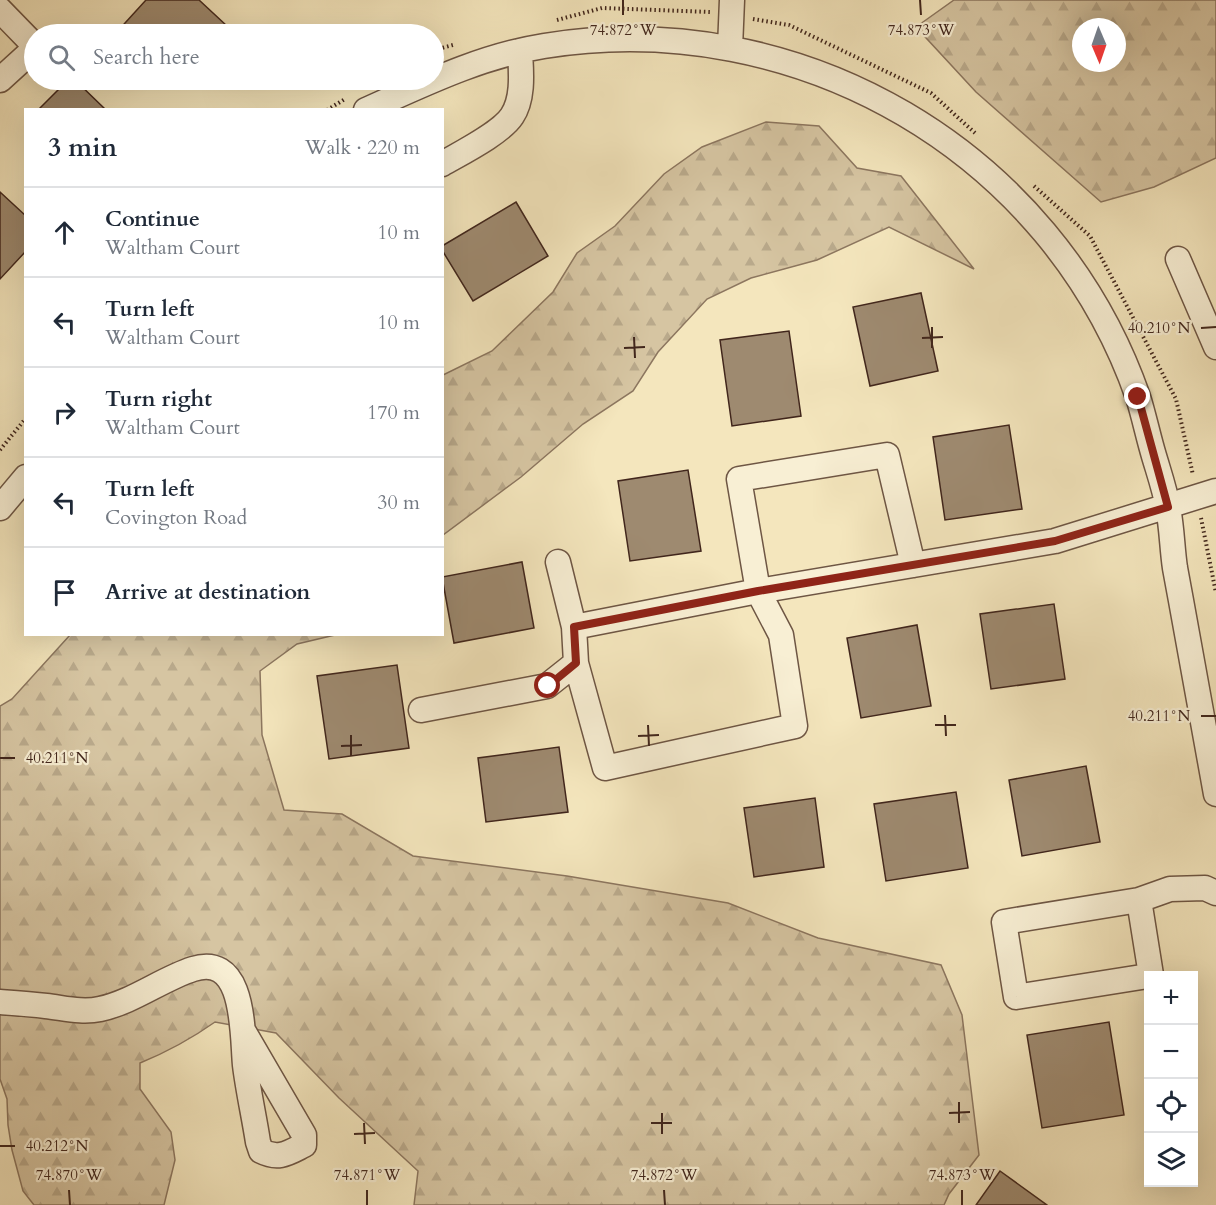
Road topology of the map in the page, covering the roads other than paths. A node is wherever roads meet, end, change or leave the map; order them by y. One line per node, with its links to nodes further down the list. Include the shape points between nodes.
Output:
1 (731, 7): 4 (street)
2 (0, 10): 3 (street)
3 (24, 36)
4 (730, 48): 5 (street, via 630,39); 16 (street, via 829,76 911,117 986,171 1022,207 1065,259 1116,345 1138,397)
5 (520, 51): 7 (street); 11 (street, via 522,80 514,115)
6 (24, 57): 8 (street)
7 (444, 75)
8 (0, 80)
9 (411, 90): 10 (street)
10 (370, 108)
11 (444, 163)
12 (1178, 259): 13 (street)
13 (1216, 346)
14 (24, 479): 17 (street)
15 (1207, 494): 16 (street)
16 (1168, 507): 19 (street, via 1055,541); 24 (street)
17 (0, 508)
18 (558, 562): 21 (street)
19 (913, 566): 20 (street); 20 (street, via 887,454 739,479)
20 (758, 591): 21 (street); 22 (street, via 781,635 795,726 604,768)
21 (574, 627): 22 (street)
22 (576, 663): 23 (street, via 548,686)
23 (421, 710)
24 (1216, 794)
25 (1216, 893): 26 (street, via 1205,888 1170,889)
26 (1139, 900): 27 (street); 28 (street, via 1004,922 1016,997)
27 (1150, 971)
28 (1144, 977)
29 (0, 1002): 30 (street, via 78,1011 100,1009 208,966 215,967 231,982)
30 (244, 1032)

